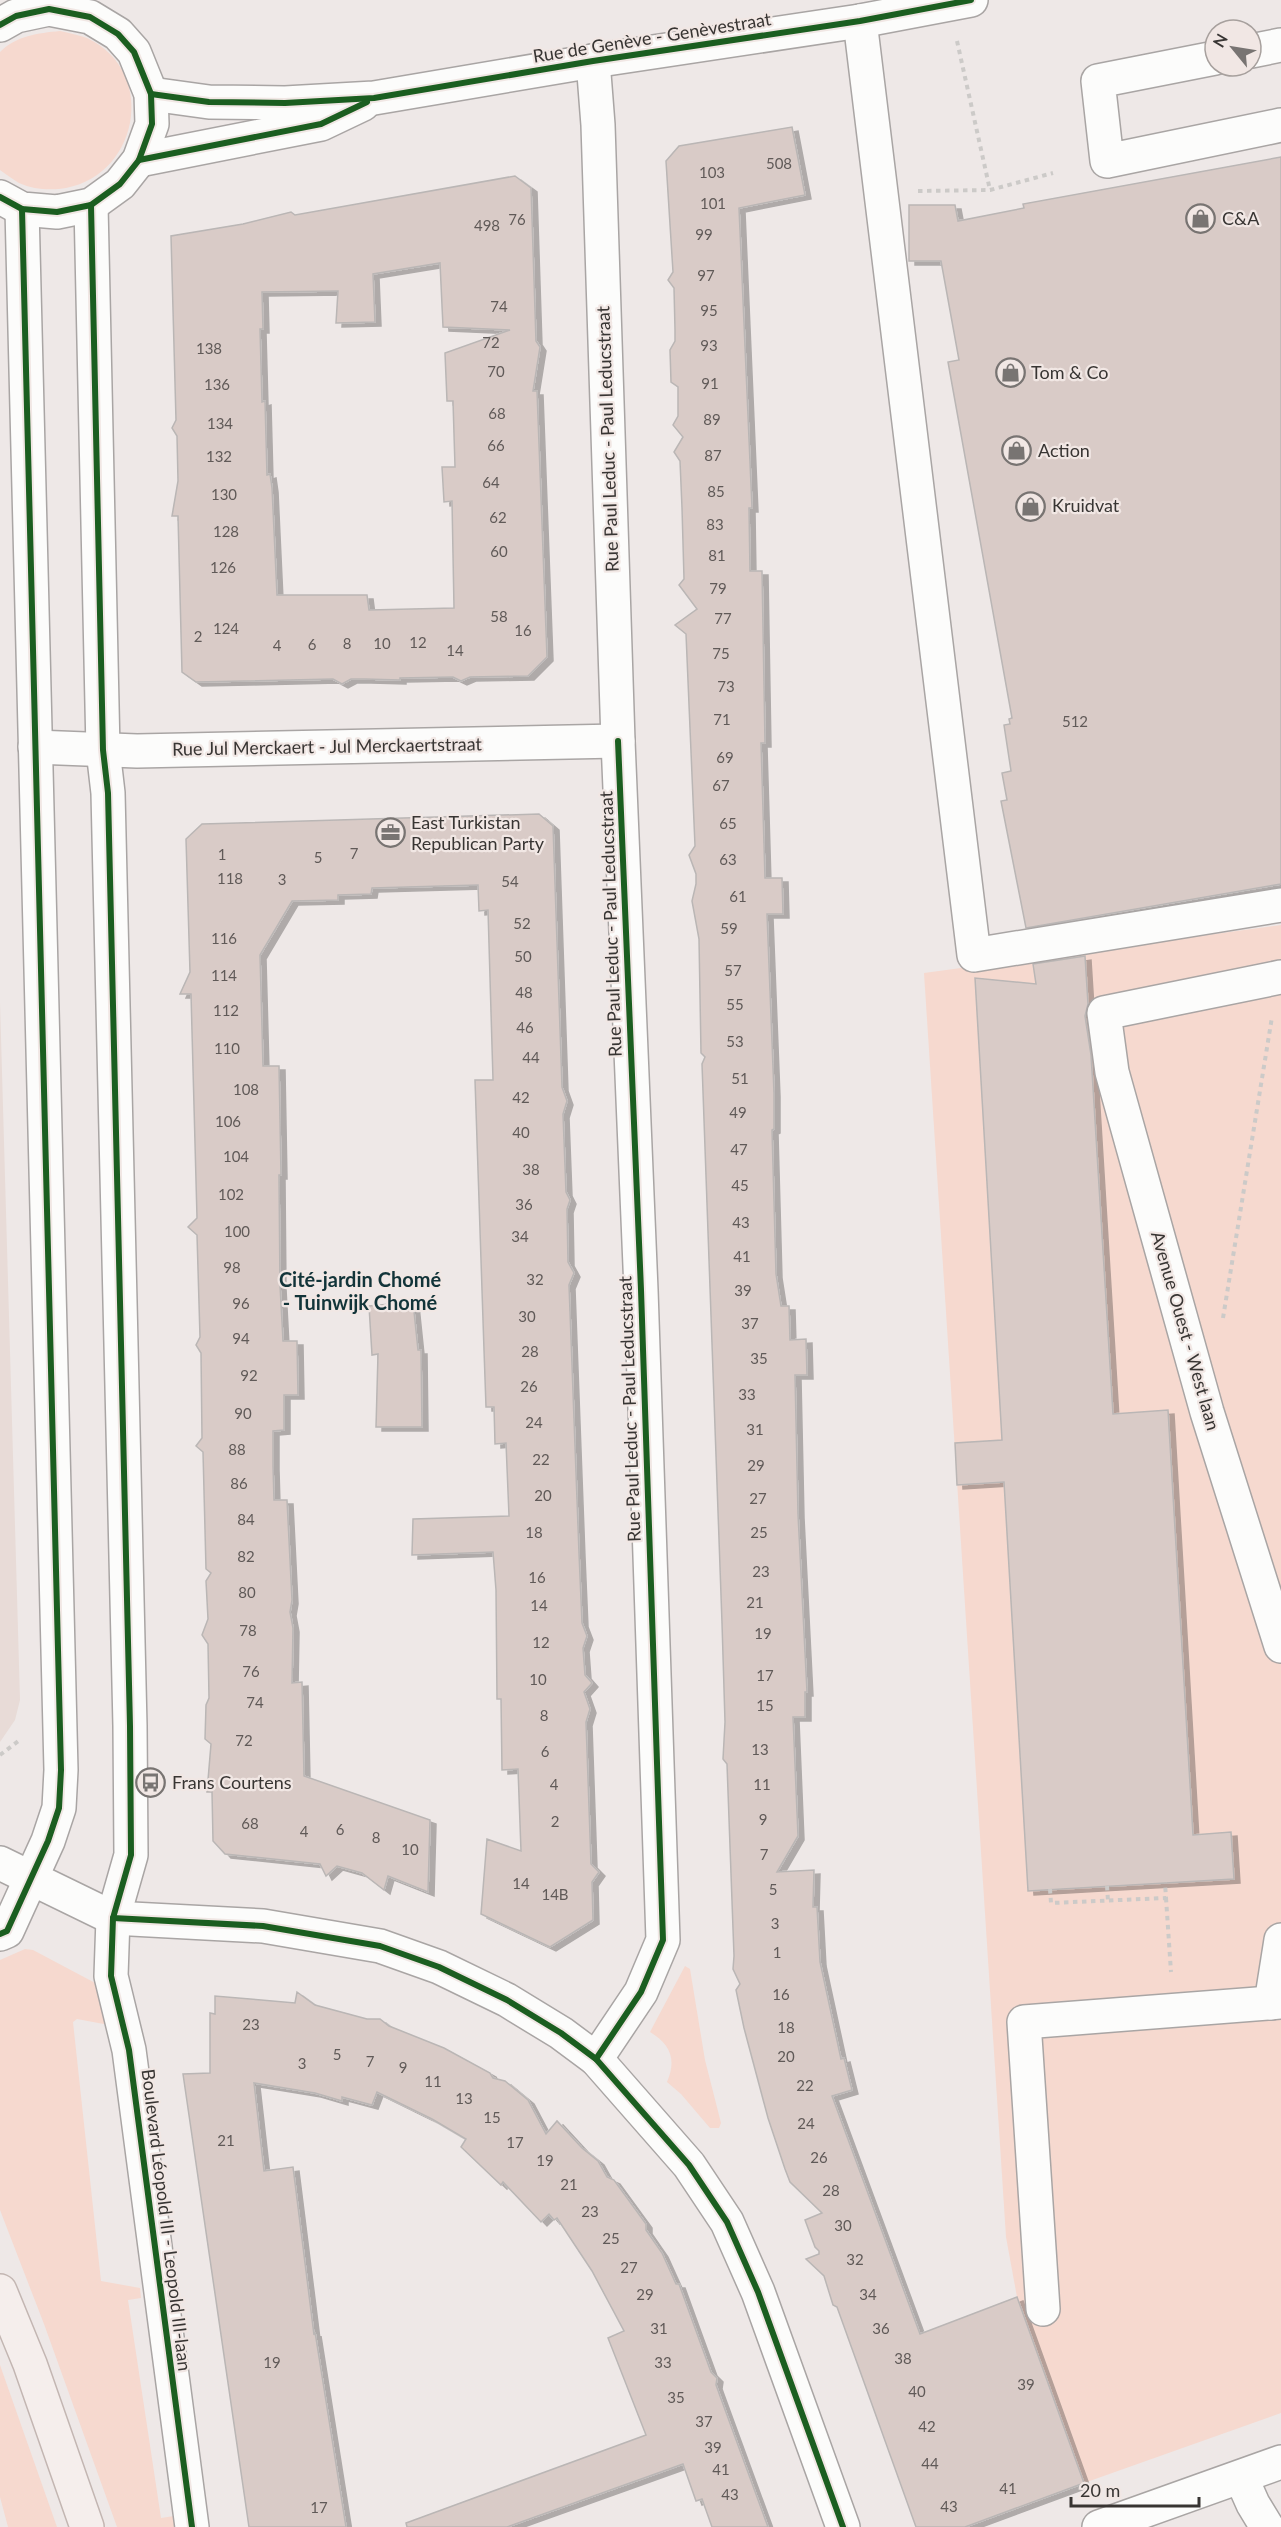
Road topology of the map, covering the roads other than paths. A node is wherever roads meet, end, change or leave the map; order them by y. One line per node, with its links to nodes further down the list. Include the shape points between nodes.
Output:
1 (960, 2): 4 (street, Rue de Genève - Genèvestraat)
2 (90, 9): 3 (street); 9 (street, via 134,52)
3 (6, 15)
4 (860, 21): 8 (street, Rue de Genève - Genèvestraat); 18 (street, via 974,954)
5 (1281, 45): 6 (street)
6 (1263, 49)
7 (1203, 60): 11 (street, via 1098,81 1107,160)
8 (592, 61): 10 (street, Rue de Genève - Genèvestraat); 15 (street, Rue Paul Leduc - Paul Leducstraat, via 598,125)
9 (151, 94): 10 (street, Rue de Genève - Genèvestraat, via 209,102); 12 (street, via 152,124)
10 (374, 98): 12 (street, Rue de Genève - Genèvestraat, via 321,124)
11 (1281, 125)
12 (139, 160): 14 (street, via 120,184)
13 (11, 203): 14 (street, via 57,212); 16 (street)
14 (91, 205): 17 (street, Boulevard Léopold III - Leopold III-laan)
15 (618, 741): 17 (street, Rue Jul Merckaert - Jul Merckaertstraat); 27 (street, Rue Paul Leduc - Paul Leducstraat, via 663,1940 641,1992)
16 (35, 747): 17 (street, Rue Jul Merckaert - Jul Merckaertstraat); 22 (street, via 61,1770 59,1808 48,1841)
17 (102, 750): 23 (street, Boulevard Léopold III - Leopold III-laan, via 108,793 131,1855)
18 (1281, 905)
19 (1280, 978): 20 (street, Avenue Ouest - West laan, via 1104,1013 1112,1072 1207,1412)
20 (1281, 1646)
21 (0, 1863): 22 (street)
22 (15, 1879): 23 (street); 24 (street, via 7,1931)
23 (113, 1918): 27 (street, via 263,1926 380,1946 439,1967 507,2000); 33 (street, Boulevard Léopold III - Leopold III-laan, via 111,1976 129,2050)
24 (0, 1934)
25 (1281, 1941): 26 (street)
26 (1276, 2003): 29 (street, via 1024,2022)
27 (596, 2059): 34 (street, via 689,2165 727,2223 758,2292)
28 (0, 2291): 32 (main road)
29 (1043, 2309)
30 (1281, 2462): 31 (street)
31 (1241, 2477): 35 (street); 36 (street)
32 (87, 2527)
33 (192, 2527)
34 (843, 2527)
35 (1100, 2527)
36 (1267, 2527)

